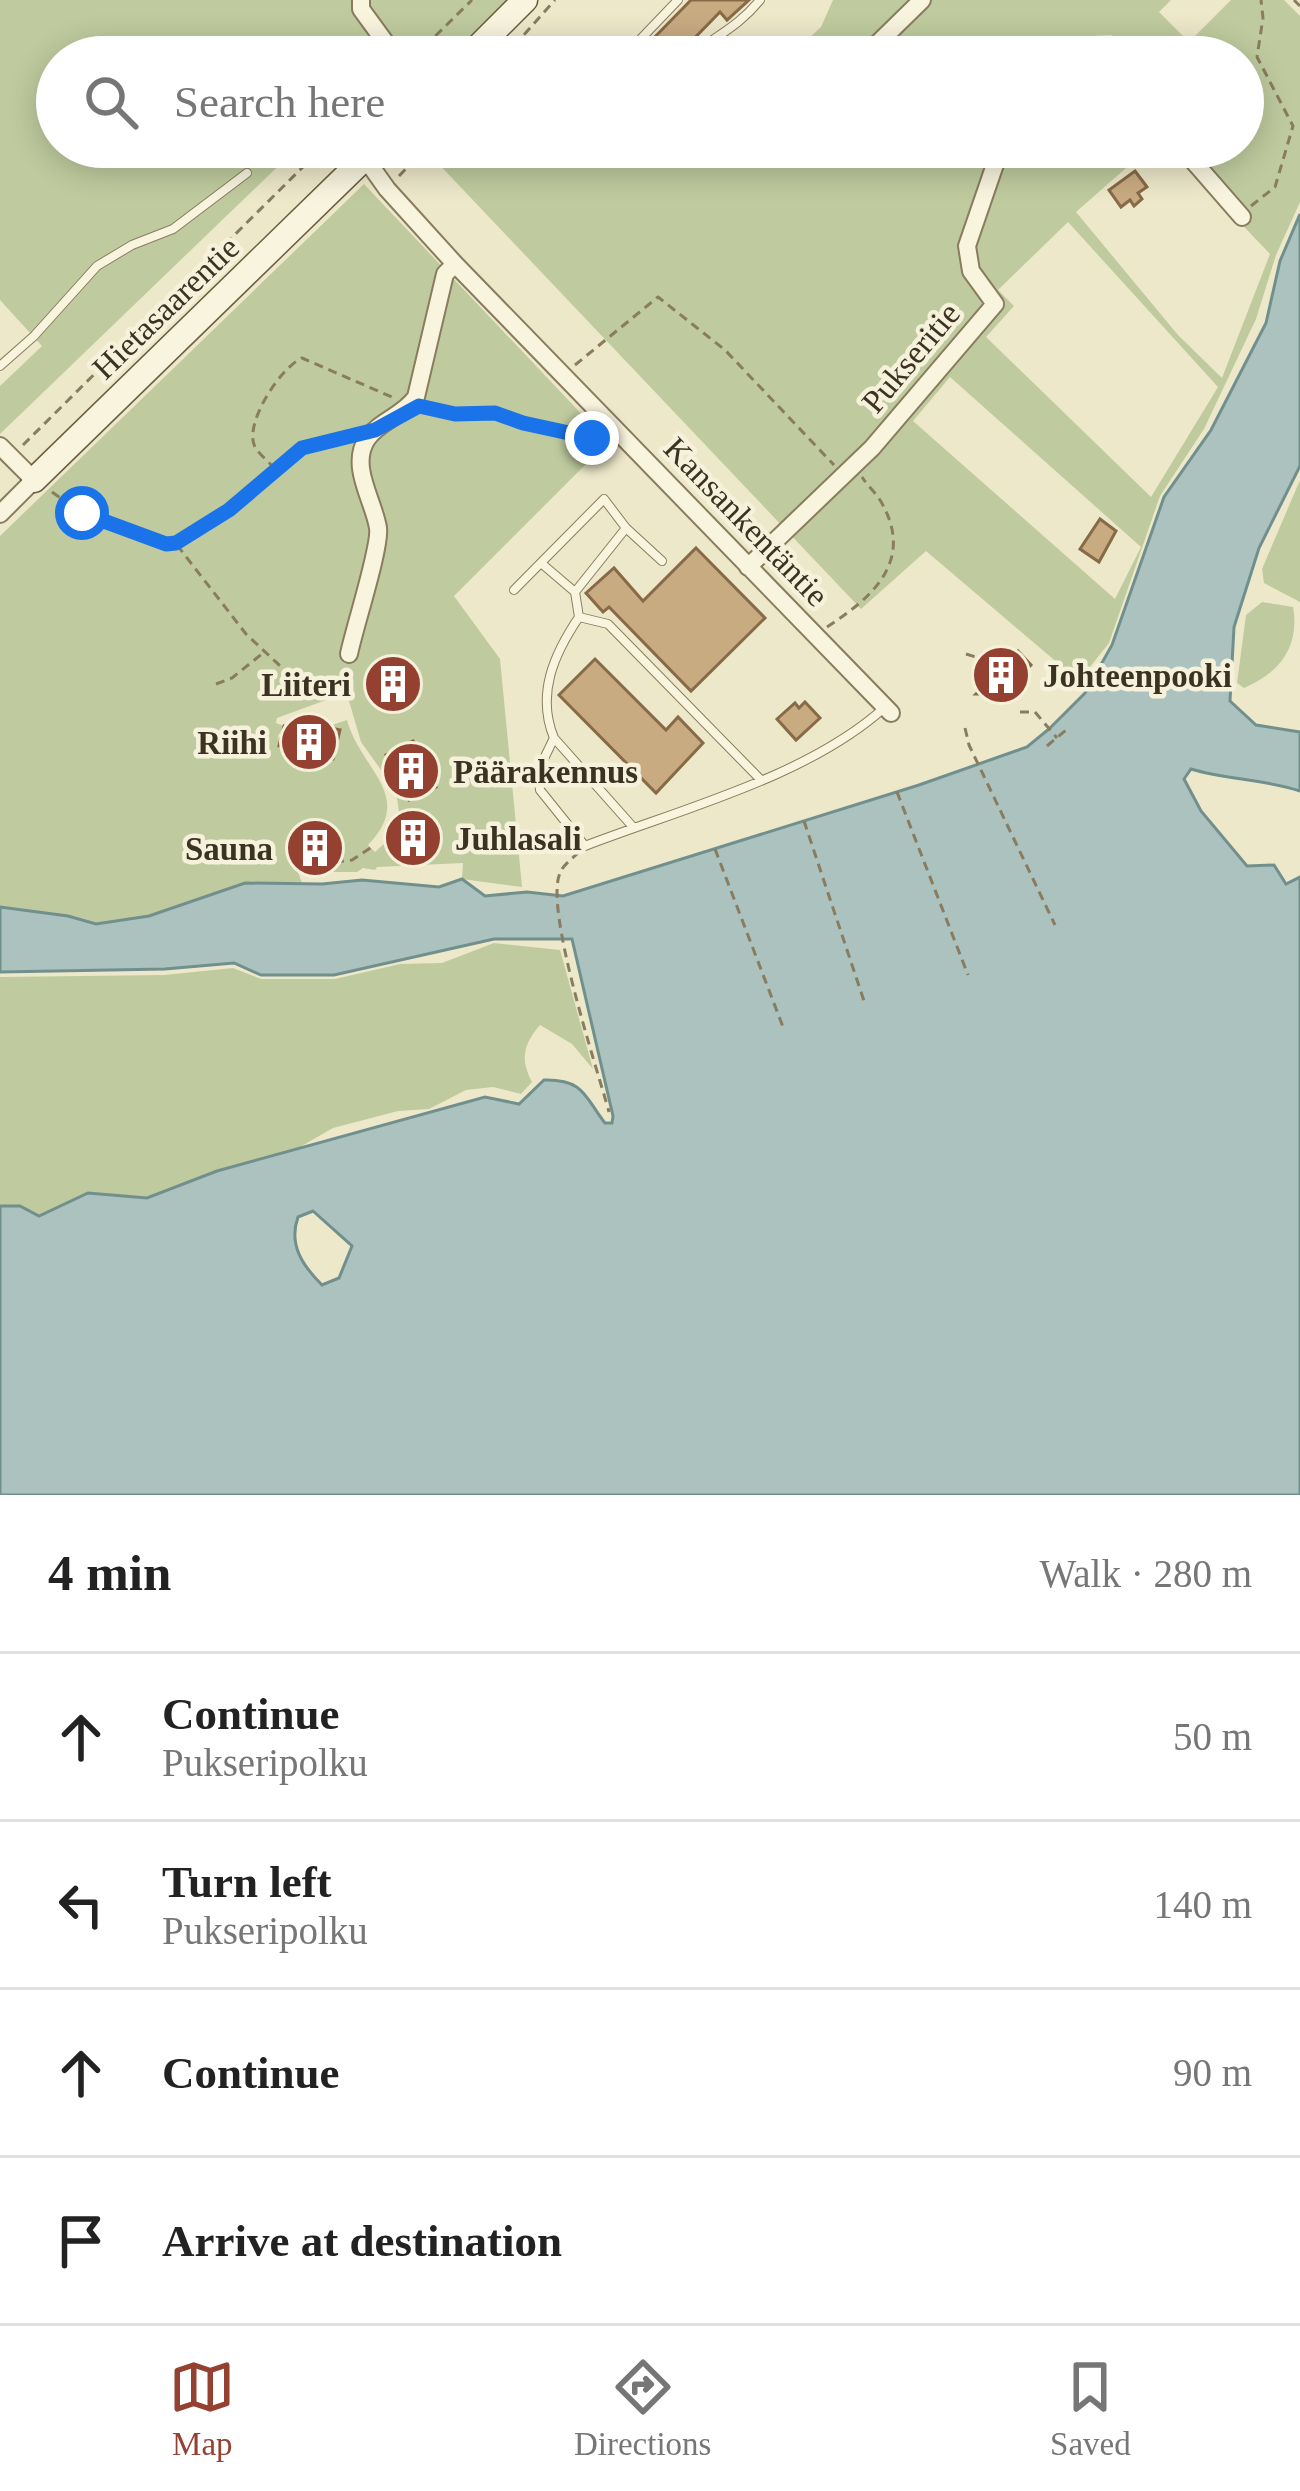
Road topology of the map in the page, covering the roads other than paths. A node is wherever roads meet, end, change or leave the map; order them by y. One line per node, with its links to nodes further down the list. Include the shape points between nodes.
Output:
1 (361, 0): 6 (street)
2 (525, 0): 7 (street)
3 (678, 0): 8 (lane)
4 (760, 0): 9 (lane)
5 (922, 0): 10 (street)
6 (381, 36)
7 (489, 36)
8 (644, 36)
9 (717, 36)
10 (885, 36)
11 (354, 168): 20 (street, Hietasaarentie)
12 (377, 168): 17 (street, Kansankentäntie)
13 (994, 168): 25 (street, Pukseritie, via 967,246 971,271 995,304 862,457)
14 (1199, 168): 16 (street)
15 (247, 173): 18 (lane, via 173,229 97,266)
16 (1240, 215)
17 (455, 264): 25 (street, Kansankentäntie); 29 (street, via 446,274 422,383 407,409 365,441 365,490 379,531)
18 (0, 366)
19 (5, 452): 20 (street)
20 (34, 480): 21 (street, Hietasaarentie)
21 (0, 514)
22 (626, 528): 23 (lane); 24 (lane, via 604,499); 27 (lane)
23 (662, 562)
24 (541, 563): 26 (lane); 27 (lane)
25 (748, 568): 30 (street, Kansankentäntie)
26 (514, 590)
27 (575, 592): 28 (lane)
28 (580, 617): 31 (lane, via 549,675); 32 (lane, via 608,624)
29 (349, 654)
30 (888, 710): 32 (lane)
31 (554, 738): 33 (lane); 33 (lane, via 538,771 540,790 585,846)
32 (760, 779): 33 (lane)
33 (633, 827)

